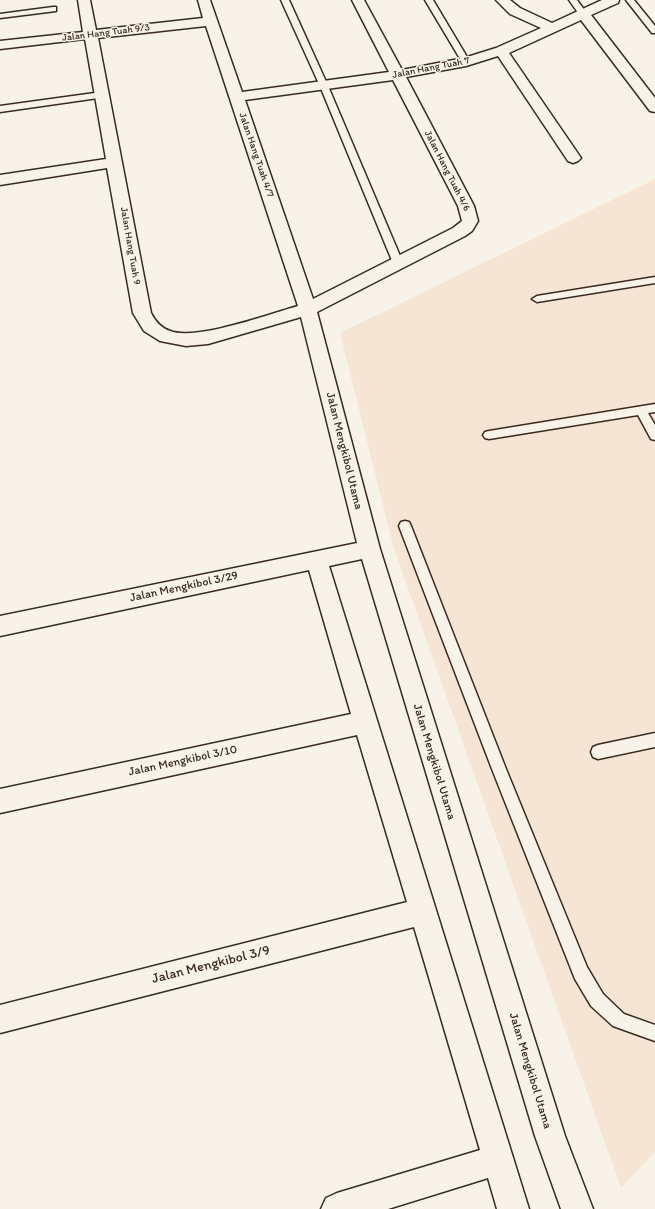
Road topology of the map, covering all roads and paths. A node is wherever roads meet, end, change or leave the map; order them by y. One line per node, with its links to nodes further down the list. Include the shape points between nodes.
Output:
1 (84, 0): 16 (street, Jalan Hang Tuah 9)
2 (204, 0): 13 (street, Jalan Hang Tuah 4/7)
3 (285, 0): 21 (lane)
4 (358, 0): 20 (street, Jalan Hang Tuah 4/6)
5 (429, 0): 19 (lane)
6 (502, 0): 14 (street, via 515,11)
7 (573, 0): 11 (lane)
8 (613, 0): 11 (street, Jalan Hang Tuah 7)
9 (630, 0): 15 (lane)
10 (53, 9): 12 (lane)
11 (584, 15): 14 (street, Jalan Hang Tuah 7); 24 (street)
12 (0, 16)
13 (211, 21): 16 (street, Jalan Hang Tuah 9/3); 23 (street, Jalan Hang Tuah 4/7)
14 (553, 28): 18 (street, Jalan Hang Tuah 7)
15 (655, 31)
16 (90, 35): 17 (street, Jalan Hang Tuah 9/3); 22 (street, Jalan Hang Tuah 9)
17 (0, 45)
18 (500, 51): 19 (street, Jalan Hang Tuah 7); 26 (street)
19 (466, 62): 20 (street, Jalan Hang Tuah 7)
20 (396, 75): 21 (street, Jalan Hang Tuah 7); 29 (street, Jalan Hang Tuah 4/6, via 466,206 470,221 460,232)
21 (324, 86): 23 (street, Jalan Hang Tuah 7); 29 (lane)
22 (102, 95): 25 (lane); 27 (street, Jalan Hang Tuah 9)
23 (237, 97): 32 (street, Jalan Hang Tuah 4/7)
24 (655, 108)
25 (0, 109)
26 (573, 158)
27 (114, 162): 28 (street); 32 (street, Jalan Hang Tuah 9, via 142,313 150,327 166,337 186,340 208,338)
28 (0, 180)
29 (398, 263): 32 (street, Jalan Hang Tuah 4/6)
30 (655, 280): 31 (lane)
31 (537, 299)
32 (308, 309): 38 (street, Jalan Mengkibol Utama)
33 (655, 408): 34 (lane)
34 (641, 410): 35 (lane); 36 (lane)
35 (490, 435)
36 (655, 436)
37 (405, 526): 47 (lane, via 581,973 597,1000 619,1020)
38 (369, 549): 39 (street, Jalan Mengkibol 3/29); 51 (street, Jalan Mengkibol Utama, via 550,1136)
39 (316, 559): 40 (street, Jalan Mengkibol 3/29); 41 (street)
40 (0, 626)
41 (366, 722): 44 (street, Jalan Mengkibol 3/10); 45 (street)
42 (655, 740): 43 (lane)
43 (598, 752)
44 (0, 801)
45 (422, 912): 46 (street, Jalan Mengkibol 3/9); 48 (street)
46 (0, 1019)
47 (655, 1034)
48 (497, 1160): 49 (street); 50 (street)
49 (337, 1209)
50 (513, 1209)
51 (577, 1209)

